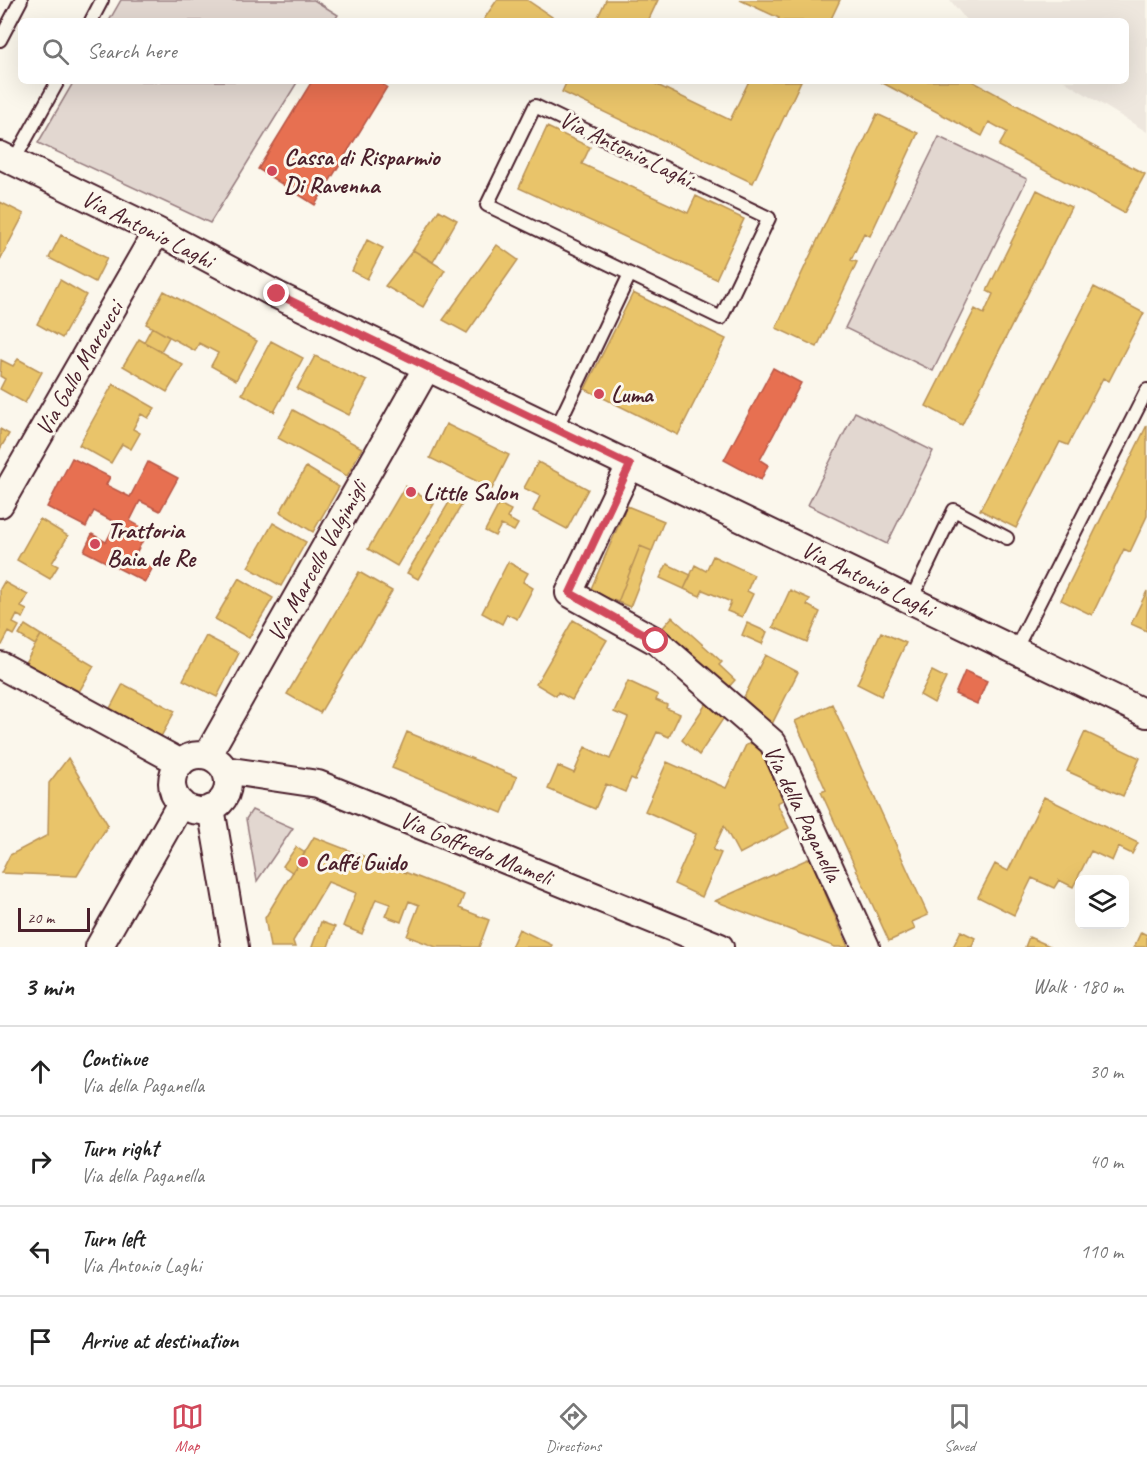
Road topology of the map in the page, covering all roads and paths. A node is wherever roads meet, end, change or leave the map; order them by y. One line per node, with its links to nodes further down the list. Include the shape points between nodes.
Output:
1 (21, 0): 4 (lane)
2 (102, 0): 3 (lane)
3 (93, 18)
4 (0, 40)
5 (56, 84): 6 (lane)
6 (6, 158): 7 (street, Via Antonio Laghi)
7 (157, 231): 9 (street, Via Antonio Laghi); 13 (street, Via Gallo Marcucci)
8 (630, 274): 8 (lane, Via Antonio Laghi, via 721,318 769,218 535,106 487,205); 11 (lane)
9 (427, 367): 11 (street, Via Antonio Laghi); 20 (street, Via Marcello Valgimigli)
10 (1147, 390): 16 (lane)
11 (556, 429): 12 (street, Via Antonio Laghi)
12 (630, 465): 15 (street, Via Antonio Laghi); 26 (street, Via della Paganella, via 570,593 656,641 773,743)
13 (0, 504)
14 (1007, 538): 15 (lane, via 954,510)
15 (911, 600): 16 (street, Via Antonio Laghi)
16 (1015, 650): 18 (street, Via Antonio Laghi)
17 (0, 665): 19 (street)
18 (1147, 714)
19 (181, 762): 20 (street, via 189,757); 21 (street, via 172,778 175,796)
20 (216, 763): 22 (street, Via Marcello Valgimigli, via 228,779 225,796); 25 (street, Via Goffredo Mameli, via 318,784)
21 (181, 803): 22 (street, via 195,810); 23 (street)
22 (211, 808): 24 (street)
23 (99, 947)
24 (235, 947)
25 (720, 947)
26 (866, 947)

